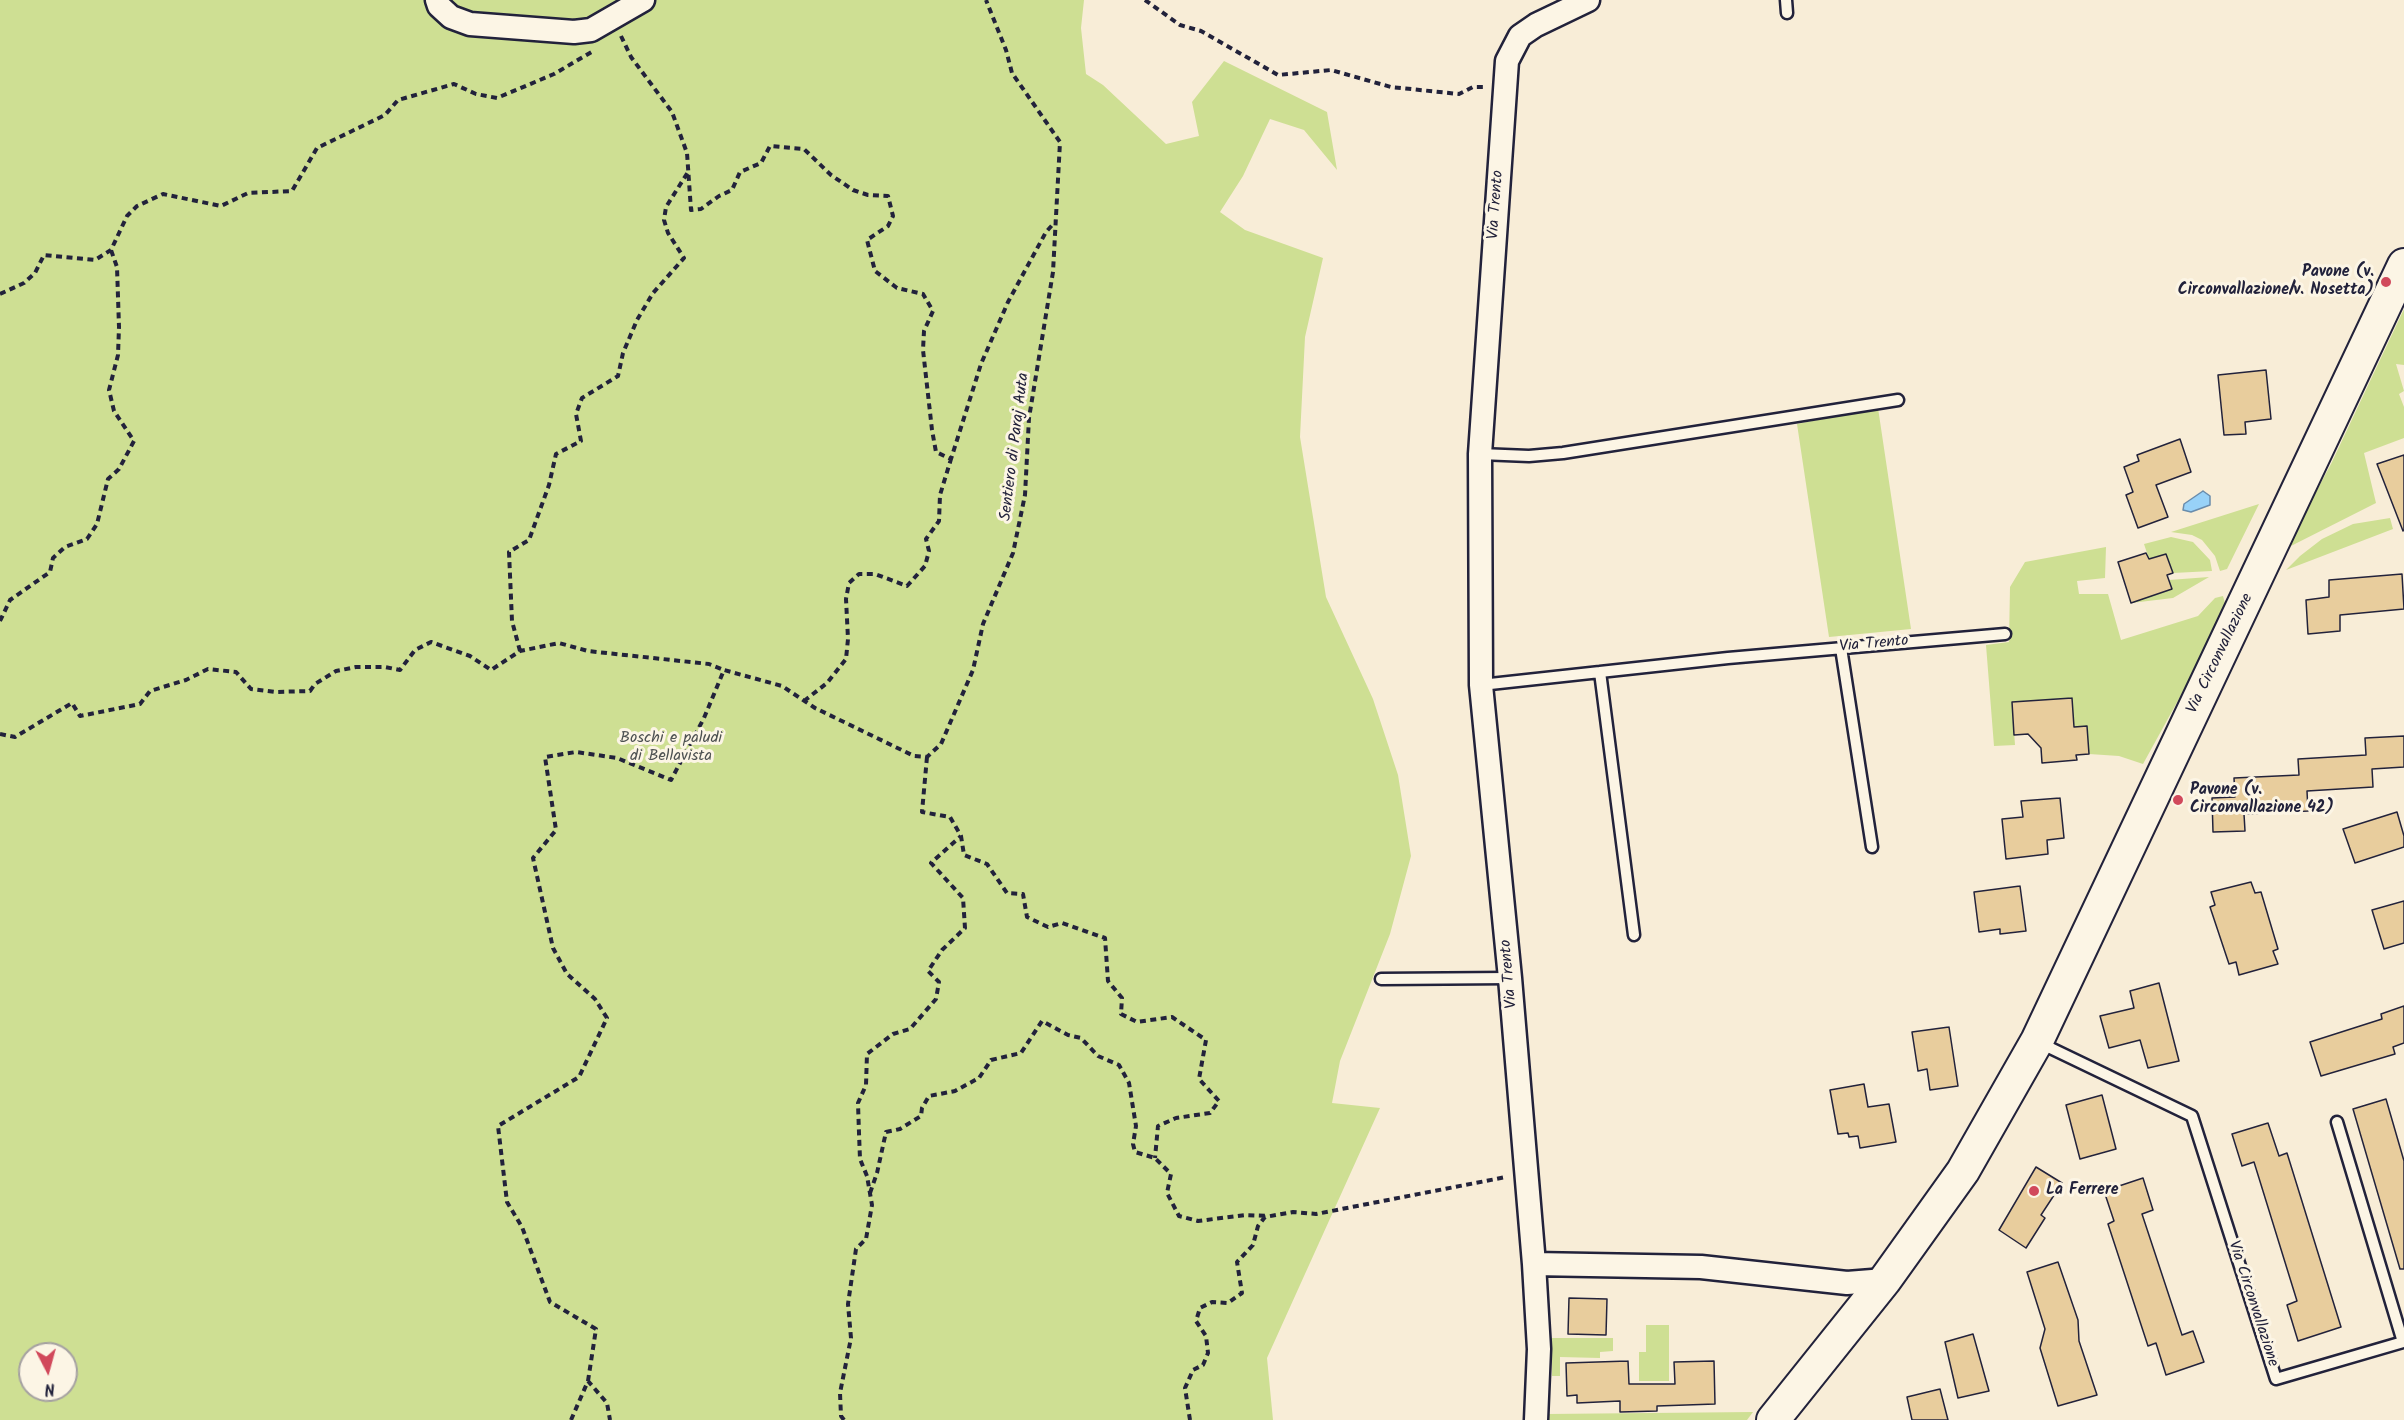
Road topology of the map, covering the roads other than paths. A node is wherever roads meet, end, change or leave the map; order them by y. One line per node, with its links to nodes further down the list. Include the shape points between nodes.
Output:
1 (437, 0): 2 (street, via 451,16 470,24 574,32 591,30)
2 (643, 0)
3 (1588, 0): 8 (street, Via Trento, via 1520,36 1507,61)
4 (1786, 0): 5 (lane)
5 (1787, 13)
6 (2404, 265): 17 (main road, Via Circonvallazione)
7 (1898, 400): 8 (lane, via 1563,453)
8 (1480, 454): 12 (street, Via Trento)
9 (2004, 634): 10 (lane, Via Trento)
10 (1841, 648): 11 (lane, Via Trento); 13 (lane)
11 (1600, 672): 12 (lane, Via Trento); 14 (lane)
12 (1481, 685): 15 (street, Via Trento)
13 (1872, 847)
14 (1634, 935)
15 (1510, 978): 16 (lane); 19 (street, Via Trento)
16 (1381, 979)
17 (2037, 1041): 18 (lane, Via Circonvallazione, via 2192,1116 2276,1379 2403,1342); 20 (main road, Via Circonvallazione, via 1963,1171)
18 (2337, 1122)
19 (1534, 1264): 20 (street, via 1701,1267 1847,1283); 21 (street, Via Trento, via 1539,1349)
20 (1885, 1280): 22 (main road, Via Circonvallazione)
21 (1536, 1420)
22 (1773, 1420)

